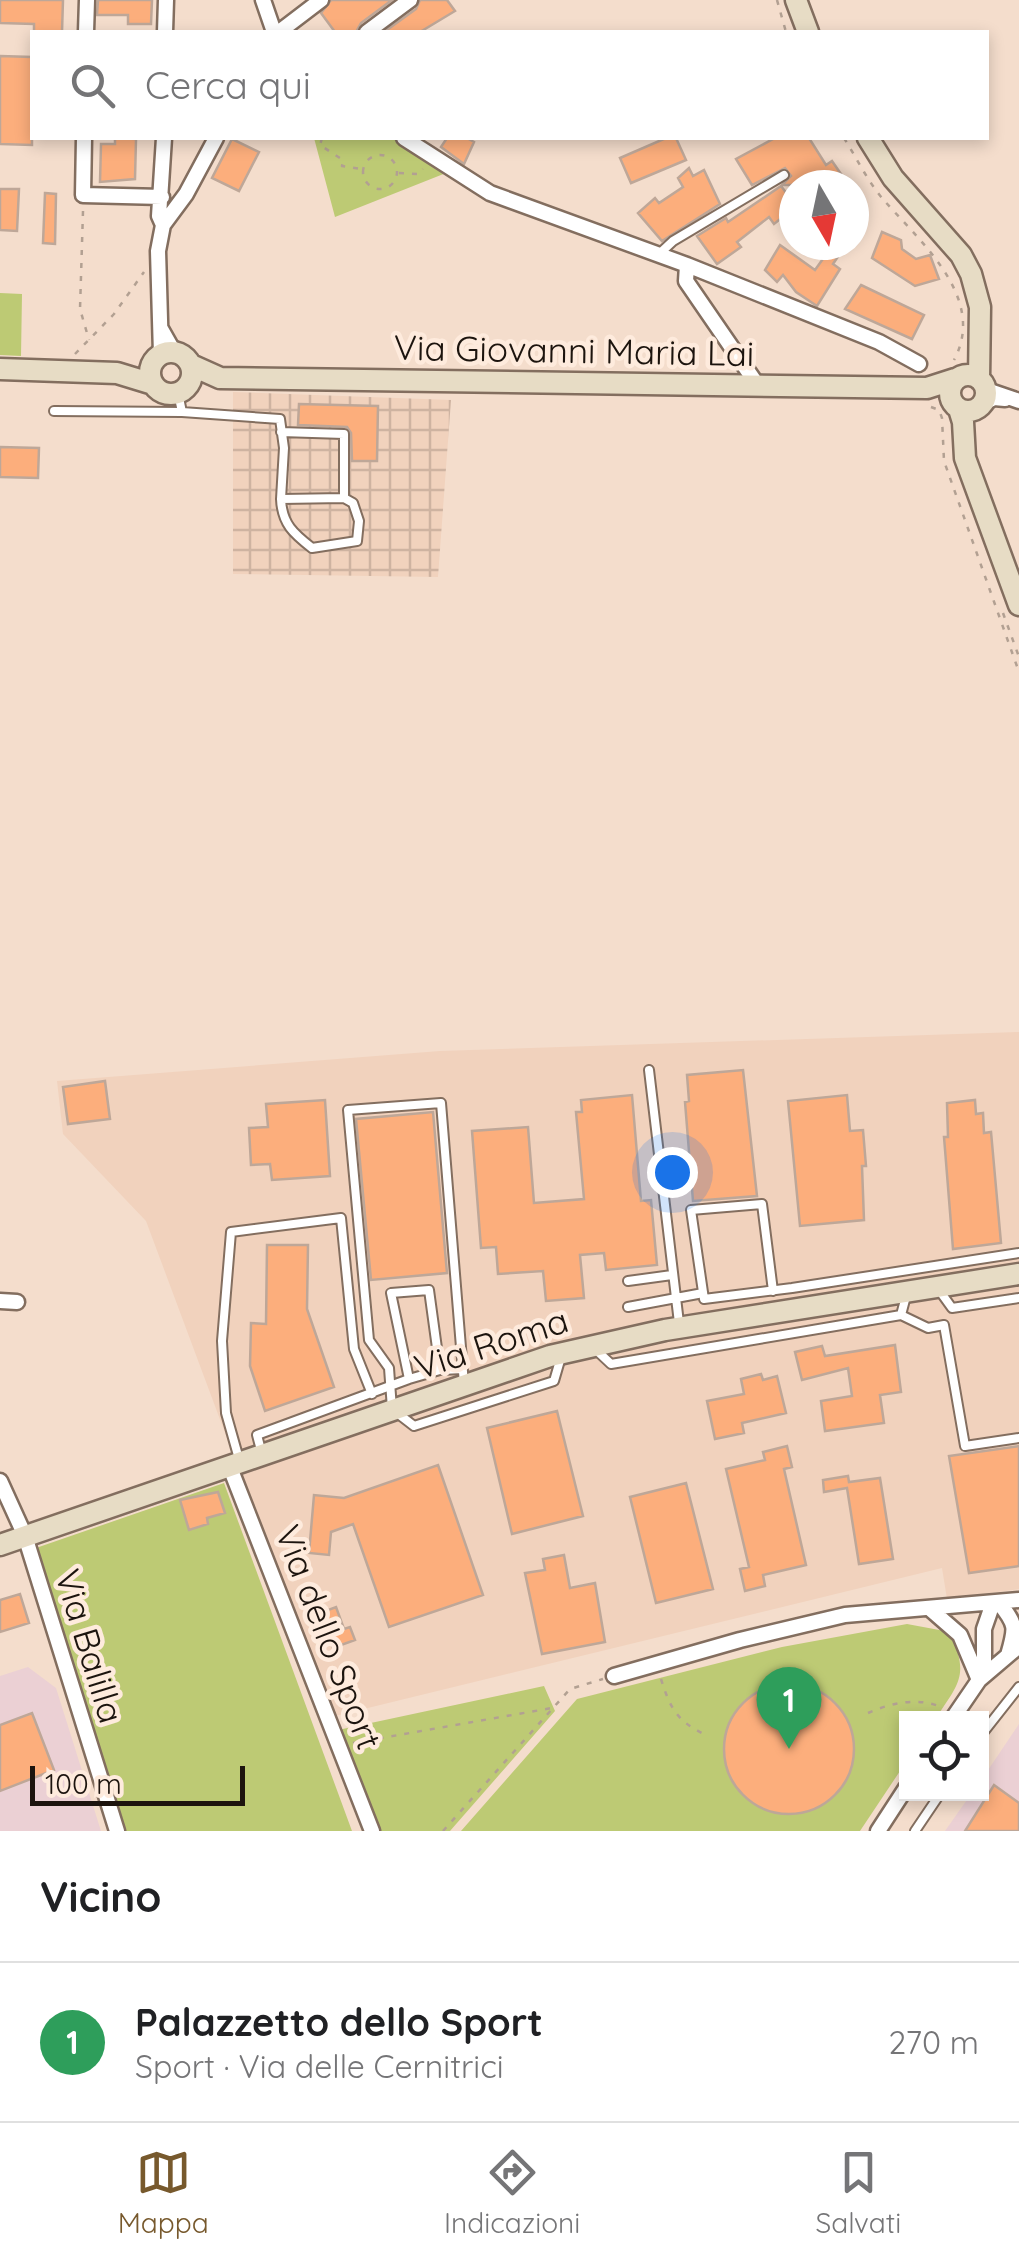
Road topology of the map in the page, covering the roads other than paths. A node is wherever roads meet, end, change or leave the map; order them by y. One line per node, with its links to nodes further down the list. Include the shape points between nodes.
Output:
1 (87, 0): 7 (street)
2 (166, 0): 8 (street)
3 (263, 0): 9 (street)
4 (321, 0): 10 (street)
5 (410, 0): 11 (street)
6 (796, 0): 12 (main road)
7 (86, 30)
8 (165, 30)
9 (276, 30)
10 (280, 30)
11 (370, 30)
12 (807, 30)
13 (84, 140): 19 (street, via 83,195)
14 (164, 140): 19 (street)
15 (215, 140): 20 (street)
16 (407, 140): 22 (street, via 490,193)
17 (869, 140): 28 (main road, via 966,264 980,307)
18 (779, 178): 22 (lane)
19 (162, 192): 20 (street); 21 (street)
20 (186, 194): 21 (street)
21 (163, 225): 26 (street, via 160,328)
22 (658, 255): 23 (street)
23 (687, 265): 24 (street); 27 (street, via 686,281)
24 (919, 364)
25 (0, 369): 26 (main road, Via Giovanni Maria Lai)
26 (172, 376): 27 (main road, Via Giovanni Maria Lai); 30 (lane); 31 (lane, via 280,420)
27 (754, 385): 28 (main road, Via Giovanni Maria Lai)
28 (958, 394): 29 (street, via 990,391); 34 (main road, via 965,458)
29 (1015, 400)
30 (54, 412)
31 (282, 432): 32 (lane, via 344,434); 33 (lane)
32 (344, 498): 33 (lane); 33 (lane, via 359,521 357,541 312,548 288,529)
33 (281, 499)
34 (1019, 606)
35 (649, 1070): 38 (lane)
36 (1019, 1253): 39 (lane)
37 (1019, 1274): 39 (main road, Via Roma)
38 (672, 1275): 40 (lane); 46 (lane)
39 (947, 1278): 41 (lane); 44 (main road, Via Roma); 47 (lane, via 952,1308)
40 (628, 1282)
41 (871, 1287): 42 (lane); 44 (main road, Via Roma); 51 (main road, Via Roma)
42 (792, 1288): 43 (lane); 51 (lane)
43 (773, 1290): 45 (lane, via 704,1299); 45 (lane, via 762,1204 692,1210)
44 (908, 1291): 52 (lane)
45 (703, 1293): 46 (lane)
46 (674, 1296): 50 (lane); 53 (lane)
47 (1019, 1298)
48 (0, 1301): 49 (street)
49 (18, 1302)
50 (628, 1307)
51 (795, 1310): 53 (main road, Via Roma)
52 (901, 1314): 54 (lane, via 611,1364); 62 (lane, via 928,1328 944,1325 965,1446)
53 (679, 1328): 54 (main road, Via Roma)
54 (590, 1346): 55 (main road, Via Roma)
55 (562, 1352): 57 (main road, Via Roma); 60 (lane, via 554,1381 414,1426)
56 (440, 1370): 57 (lane); 58 (lane); 58 (lane, via 429,1290 391,1294)
57 (463, 1377): 60 (main road, Via Roma); 60 (lane, via 440,1103 348,1110 369,1340 390,1368)
58 (409, 1380): 60 (lane)
59 (372, 1394): 60 (lane); 61 (lane); 63 (lane, via 354,1349 341,1218 231,1232 222,1341)
60 (391, 1399): 61 (main road, Via Roma)
61 (358, 1410): 63 (main road, Via Roma)
62 (1019, 1438)
63 (234, 1463): 65 (main road, Via Roma); 79 (street, Via dello Sport)
64 (0, 1481): 65 (street, Via Balilla)
65 (24, 1536): 66 (main road, Via Roma); 78 (street, Via Balilla)
66 (0, 1545)
67 (1019, 1600): 68 (street)
68 (996, 1603): 69 (street); 70 (street, via 1013,1620); 72 (street, via 984,1629)
69 (924, 1608): 71 (street, via 845,1615); 72 (street, via 960,1635)
70 (1013, 1651): 72 (street)
71 (614, 1676)
72 (979, 1680): 74 (street)
73 (1019, 1688): 75 (lane)
74 (958, 1711)
75 (989, 1725)
76 (899, 1799): 80 (street)
77 (935, 1801): 81 (lane)
78 (117, 1831)
79 (372, 1831)
80 (878, 1831)
81 (914, 1831)

